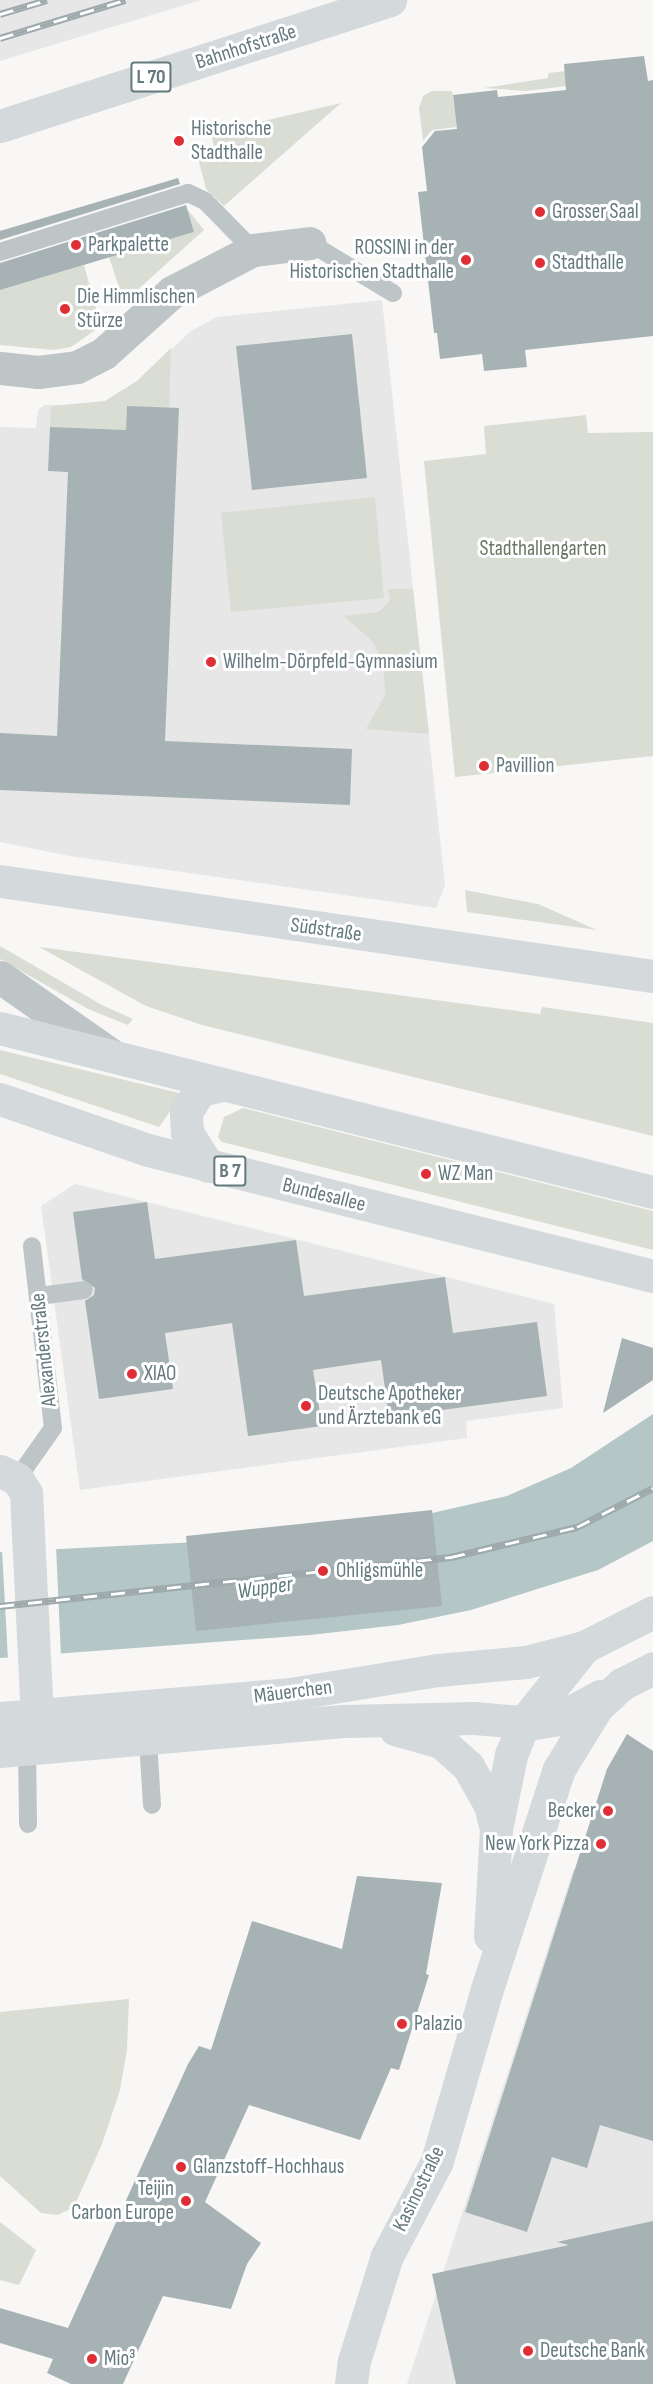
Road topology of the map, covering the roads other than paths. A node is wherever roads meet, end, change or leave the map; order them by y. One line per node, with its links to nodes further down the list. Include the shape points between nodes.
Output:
1 (390, 0): 2 (street, Bahnhofstraße / L 70)
2 (0, 126)
3 (310, 243): 4 (street); 6 (lane)
4 (254, 250): 5 (lane, via 205,201 188,193); 7 (street, via 172,292 104,353 77,367 38,372)
5 (0, 252)
6 (393, 293)
7 (0, 368)
8 (0, 881): 10 (street, Südstraße)
9 (0, 976): 12 (street)
10 (653, 976)
11 (0, 1028): 12 (street)
12 (110, 1054): 13 (street)
13 (221, 1084): 15 (street, via 200,1090 186,1112 188,1133); 16 (street)
14 (0, 1100): 15 (street, Bundesallee / B 7)
15 (208, 1166): 18 (street, Bundesallee / B 7)
16 (653, 1192)
17 (32, 1246): 20 (lane, Alexanderstraße)
18 (653, 1276)
19 (84, 1290): 20 (lane)
20 (39, 1296): 21 (lane, Alexanderstraße, via 53,1428)
21 (8, 1475): 28 (street, via 26,1493)
22 (653, 1612): 23 (street)
23 (584, 1647): 24 (street, Mäuerchen, via 526,1662); 27 (street)
24 (478, 1665): 27 (street, via 510,1674); 28 (street, Mäuerchen, via 290,1694)
25 (653, 1668): 26 (street, Kasinostraße)
26 (622, 1684): 27 (street, Mäuerchen); 34 (street, Kasinostraße, via 586,1720)
27 (551, 1707): 31 (street, Mäuerchen); 34 (street, Kasinostraße)
28 (37, 1714): 29 (street, Mäuerchen); 33 (street)
29 (0, 1718)
30 (346, 1721): 31 (street, Mäuerchen, via 465,1718); 32 (street, Mäuerchen); 37 (street, Mäuerchen, via 405,1731 441,1743 468,1766 490,1805)
31 (525, 1722): 37 (street, Kasinostraße, via 511,1755)
32 (148, 1740): 33 (street, Mäuerchen); 35 (lane)
33 (28, 1750): 36 (lane)
34 (559, 1768): 38 (street, Kasinostraße)
35 (152, 1805)
36 (28, 1824)
37 (496, 1829): 38 (street, Kasinostraße)
38 (486, 1992): 39 (street, Kasinostraße, via 437,2161 387,2256 354,2361)
39 (351, 2384)

